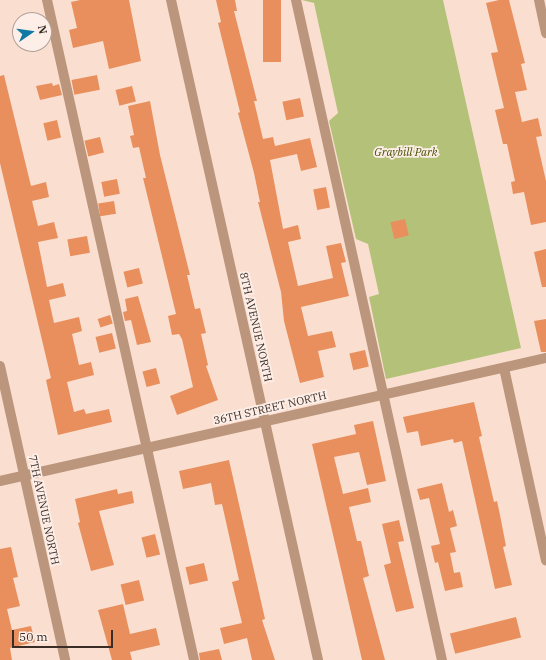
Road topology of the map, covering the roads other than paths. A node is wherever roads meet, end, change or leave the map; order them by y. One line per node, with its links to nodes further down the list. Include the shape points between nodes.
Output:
1 (46, 0): 11 (street)
2 (171, 0): 10 (street, 8TH AVENUE NORTH)
3 (296, 0): 9 (street)
4 (539, 0): 5 (street)
5 (546, 34)
6 (546, 358): 8 (street, 36TH STREET NORTH)
7 (0, 366): 12 (street, 7TH AVENUE NORTH)
8 (504, 368): 9 (street, 36TH STREET NORTH); 14 (street)
9 (383, 394): 10 (street, 36TH STREET NORTH); 18 (street)
10 (265, 422): 11 (street, 36TH STREET NORTH); 17 (street, 8TH AVENUE NORTH)
11 (147, 448): 12 (street, 36TH STREET NORTH); 16 (street)
12 (24, 476): 13 (street, 36TH STREET NORTH); 15 (street, 7TH AVENUE NORTH)
13 (0, 481)
14 (546, 560)
15 (65, 660)
16 (194, 660)
17 (318, 660)
18 (442, 660)

